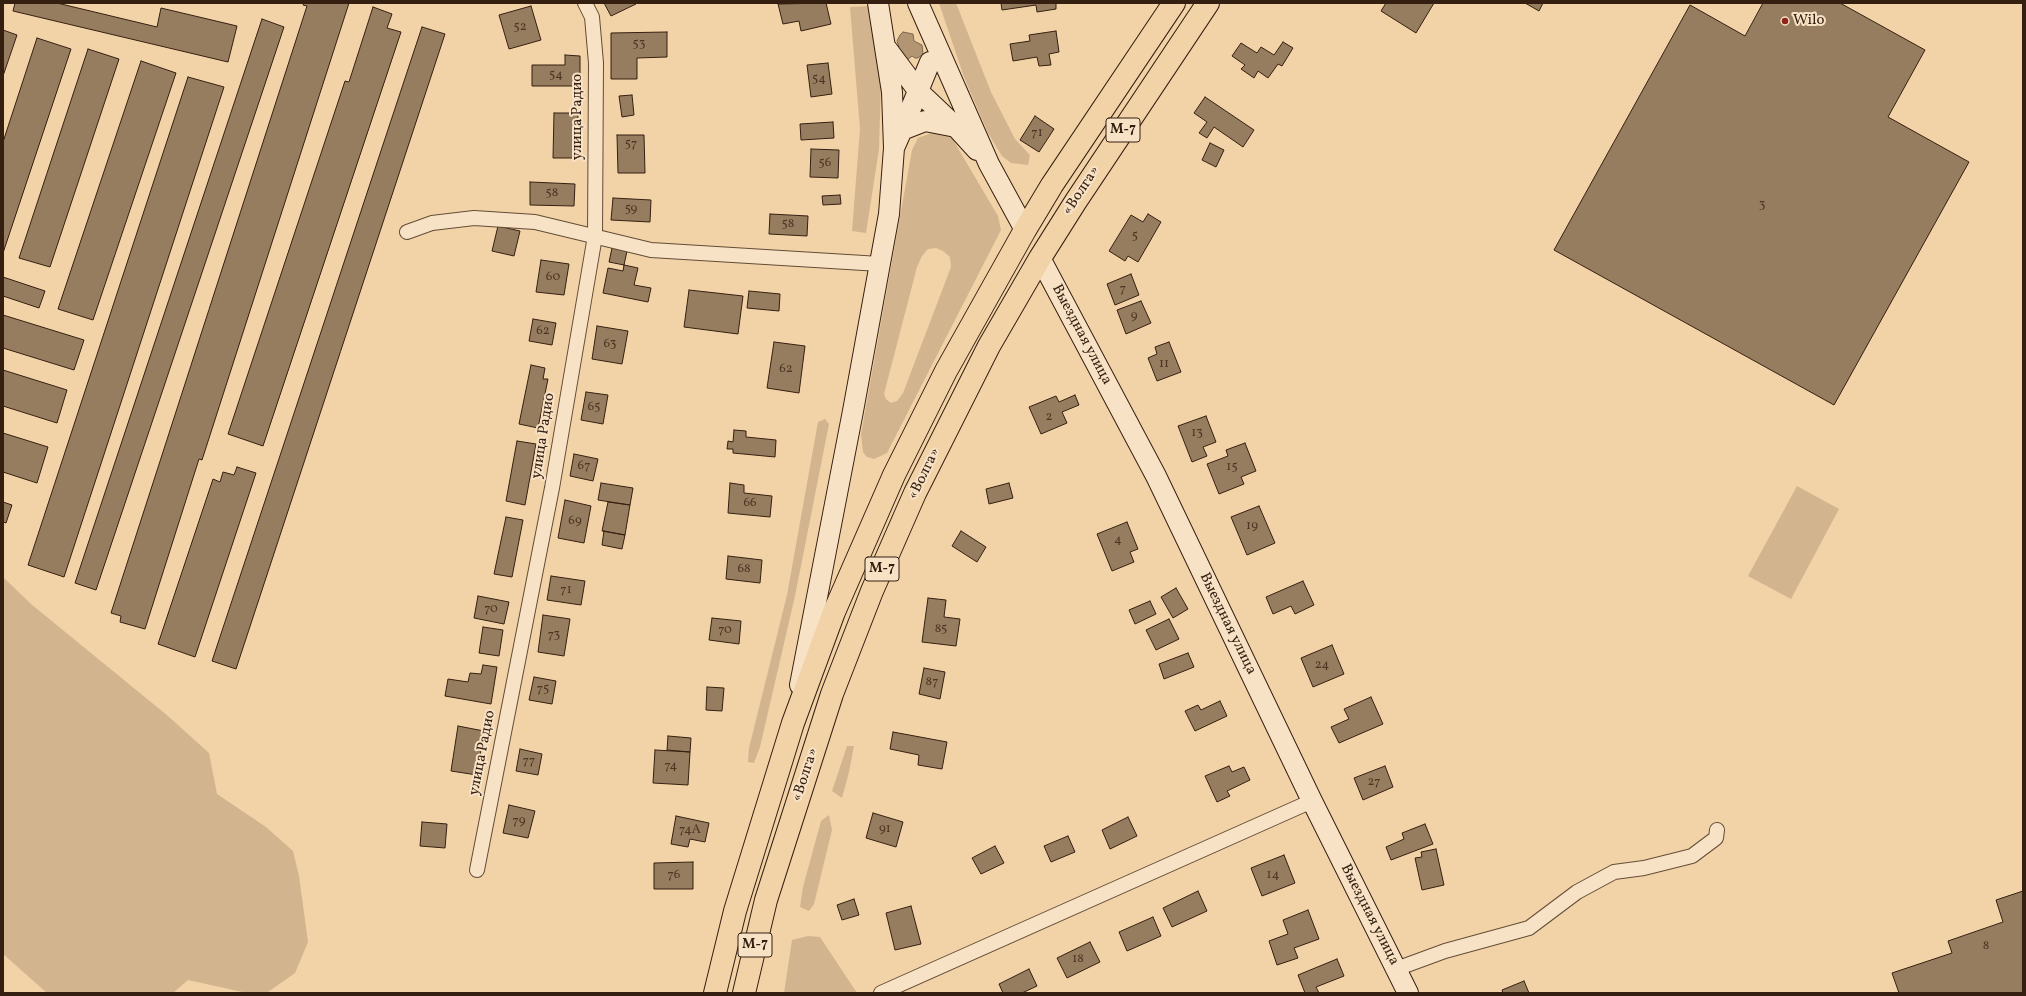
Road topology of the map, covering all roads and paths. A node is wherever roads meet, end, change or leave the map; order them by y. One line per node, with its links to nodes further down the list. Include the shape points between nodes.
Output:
1 (585, 3): 16 (street, улица Радио, via 592,17 596,63)
2 (878, 3): 7 (main road)
3 (918, 3): 6 (main road)
4 (1174, 3): 14 (highway, «Волга» / М-7)
5 (1208, 3): 17 (highway, «Волга» / М-7)
6 (934, 40): 8 (main road); 13 (main road)
7 (886, 48): 9 (main road); 12 (main road)
8 (930, 62): 9 (main road); 10 (main road)
9 (899, 65): 10 (main road)
10 (919, 92): 11 (main road); 12 (main road)
11 (956, 127): 12 (main road, via 925,121); 13 (main road)
12 (898, 139): 18 (main road)
13 (989, 164): 14 (main road)
14 (1024, 230): 19 (highway, «Волга» / М-7, via 946,371 894,475 834,612)
15 (407, 232): 16 (street, via 432,223 474,218 535,222)
16 (594, 236): 18 (street, via 652,250); 22 (street, улица Радио, via 552,488)
17 (1040, 258): 20 (main road, Выездная улица, via 1156,476); 25 (highway, «Волга» / М-7, via 989,346 915,492 872,591 827,708 766,900)
18 (880, 264): 19 (main road)
19 (793, 723): 24 (highway, «Волга» / М-7, via 735,911)
20 (1312, 801): 23 (main road, Выездная улица); 26 (street)
21 (1717, 830): 23 (street, via 1716,838 1692,856 1644,868 1614,872 1577,892 1529,928 1445,951)
22 (477, 870)
23 (1396, 969): 27 (main road, Выездная улица)
24 (715, 993)
25 (744, 993)
26 (881, 993)
27 (1408, 993)

